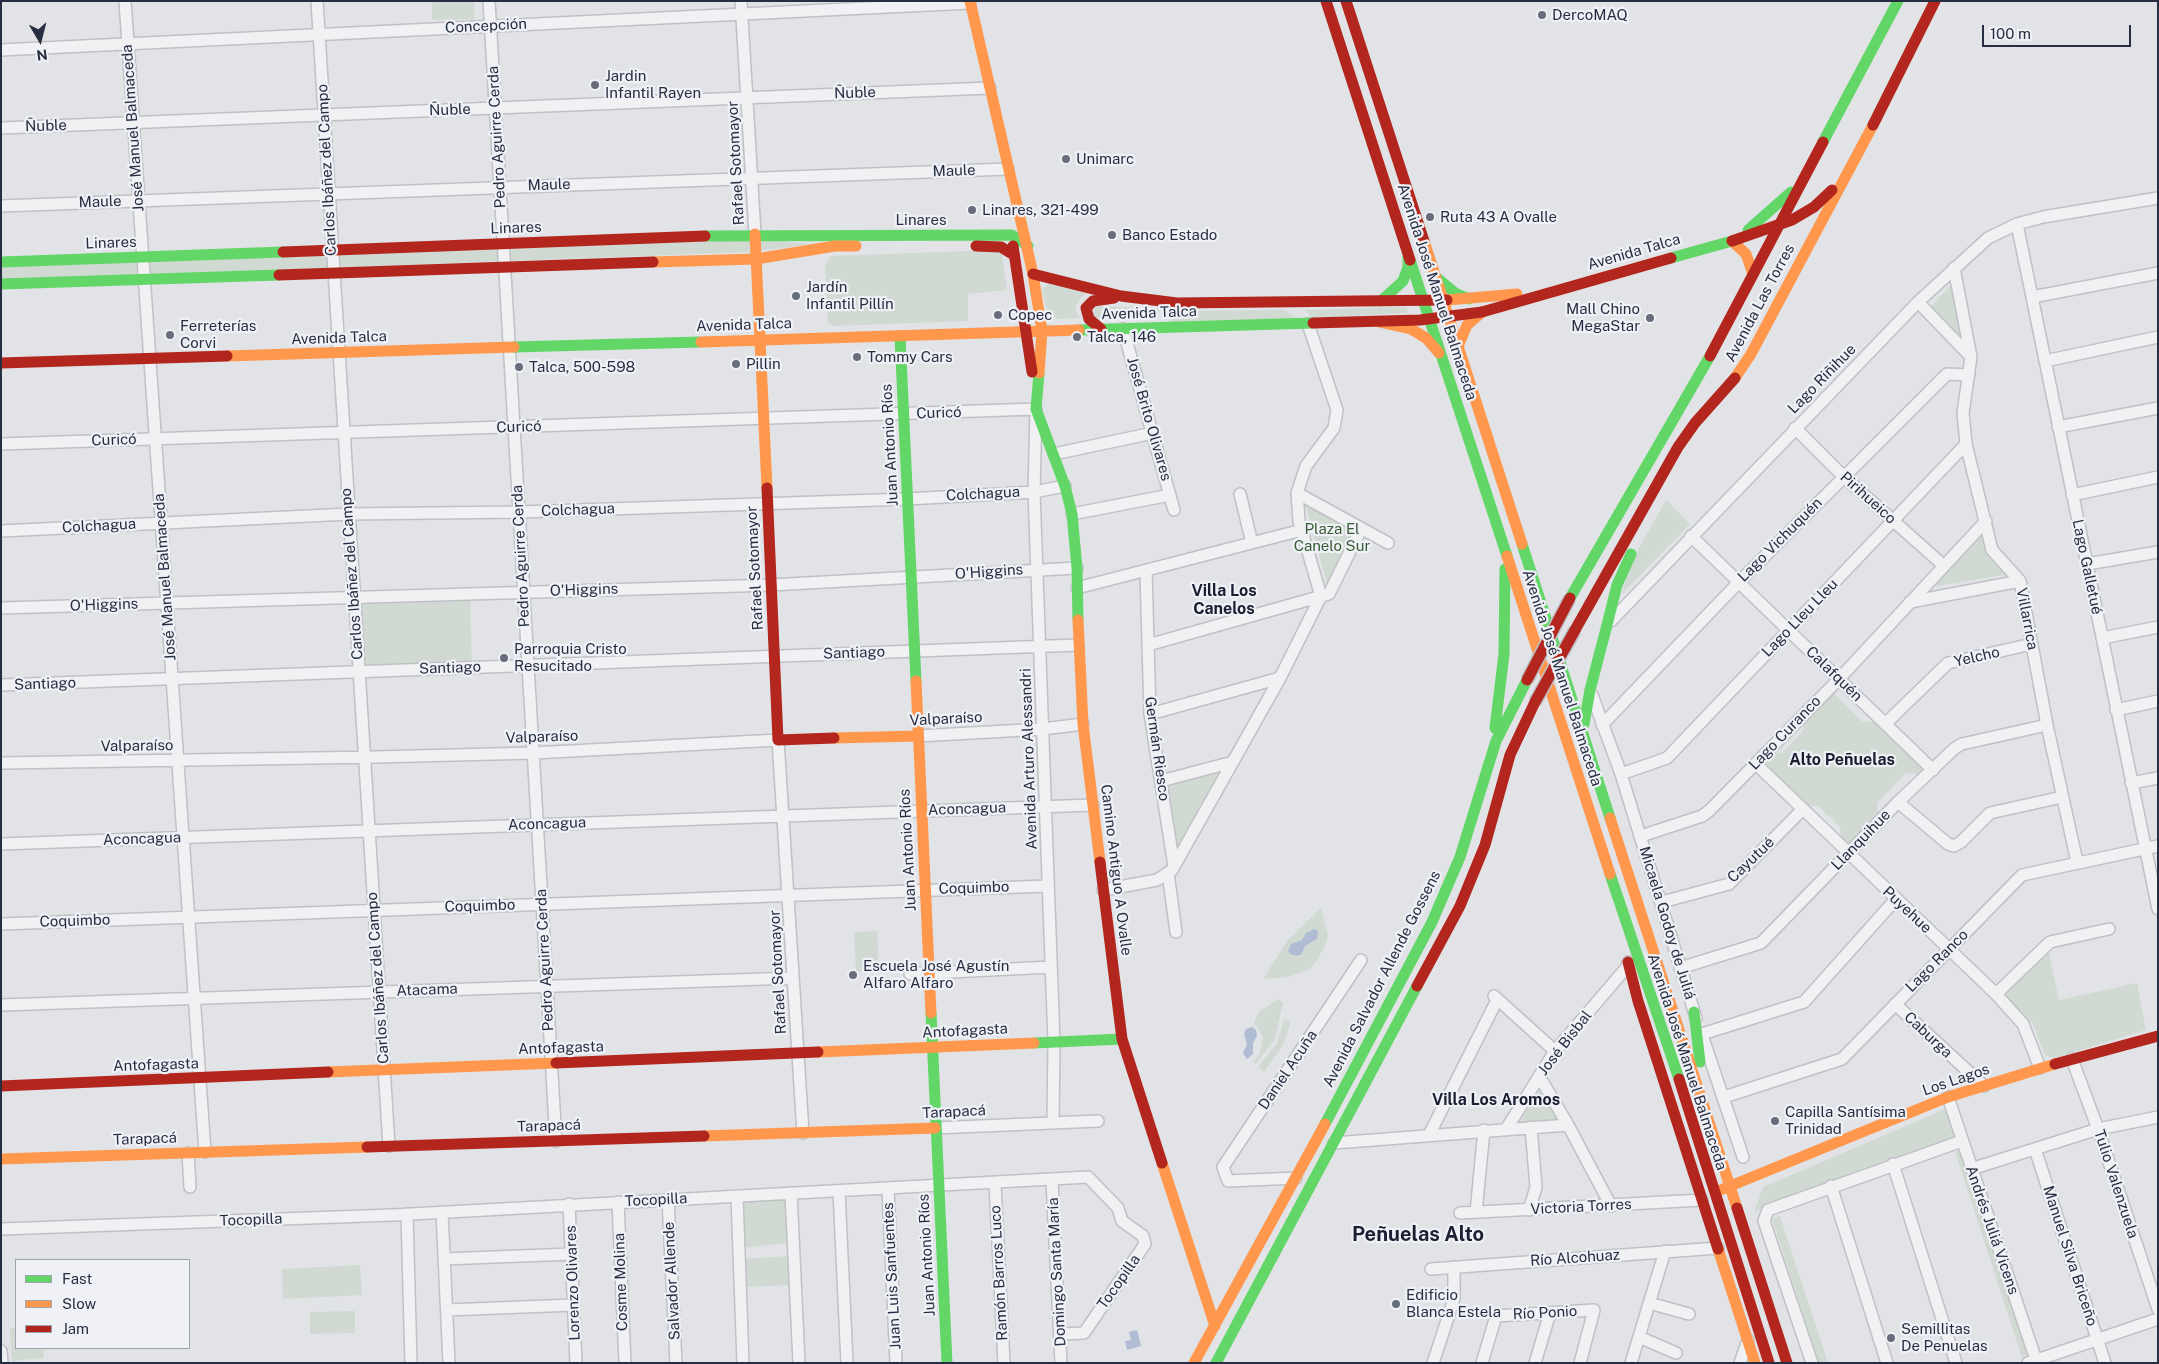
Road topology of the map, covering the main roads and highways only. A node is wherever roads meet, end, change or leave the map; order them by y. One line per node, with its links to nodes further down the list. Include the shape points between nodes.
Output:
1 (1326, 1): 14 (main road, Avenida José Manuel Balmaceda)
2 (1346, 1): 20 (main road, Avenida José Manuel Balmaceda)
3 (1898, 1): 6 (main road, Avenida Las Torres)
4 (970, 2): 8 (main road, Avenida Arturo Alessandri)
5 (1932, 4): 7 (main road, Avenida Las Torres)
6 (1808, 172): 9 (main road, Avenida Las Torres); 12 (main road, via 1767,216)
7 (1846, 174): 9 (main road, Avenida Talca, via 1814,207); 44 (main road, Avenida Las Torres, via 1751,354 1731,384)
8 (1012, 188): 11 (main road, Avenida Arturo Alessandri); 13 (main road, Avenida Arturo Alessandri)
9 (1780, 225): 12 (main road, Avenida Talca); 19 (main road, Avenida Las Torres)
10 (755, 234): 11 (main road, Linares); 16 (main road, Rafael Sotomayor); 17 (main road, Linares)
11 (1012, 235): 13 (main road); 15 (main road, Avenida Arturo Alessandri)
12 (1732, 241): 19 (main road, via 1746,254); 22 (main road, Avenida Talca)
13 (1028, 246): 18 (main road, Avenida Arturo Alessandri)
14 (1407, 250): 25 (main road, via 1408,267 1403,281); 28 (main road, Avenida José Manuel Balmaceda)
15 (1014, 255): 16 (main road, Linares, via 995,246 835,246); 36 (main road, Avenida Arturo Alessandri)
16 (756, 259): 21 (main road, Linares); 38 (main road, Rafael Sotomayor)
17 (1, 262)
18 (1033, 274): 23 (main road, Avenida Talca); 35 (main road, Avenida Arturo Alessandri)
19 (1753, 274): 46 (main road, Avenida Las Torres)
20 (1437, 278): 24 (main road, via 1455,293); 26 (main road, Avenida José Manuel Balmaceda)
21 (1, 284)
22 (1545, 293): 24 (main road, Avenida Talca); 29 (main road, Avenida Talca)
23 (1121, 296): 27 (main road, Avenida Talca, via 1177,303); 34 (main road, via 1087,305 1086,316)
24 (1469, 299): 26 (main road, Avenida Talca)
25 (1381, 301): 27 (main road, Avenida Talca); 28 (main road, Avenida Talca)
26 (1443, 301): 28 (main road, Avenida Talca); 30 (main road, Avenida José Manuel Balmaceda)
27 (1288, 302): 33 (main road)
28 (1424, 302): 31 (main road, Avenida José Manuel Balmaceda)
29 (1482, 312): 30 (main road, Avenida Talca); 39 (main road, via 1467,325)
30 (1448, 317): 31 (main road, Avenida Talca); 39 (main road, Avenida José Manuel Balmaceda)
31 (1430, 318): 32 (main road, Avenida Talca); 40 (main road, Avenida José Manuel Balmaceda)
32 (1379, 322): 33 (main road, Avenida Talca); 40 (main road, via 1403,326 1418,333)
33 (1308, 324): 34 (main road, Avenida Talca)
34 (1101, 329): 35 (main road, Avenida Talca)
35 (1042, 331): 36 (main road, Avenida Talca); 42 (main road, Avenida Arturo Alessandri)
36 (1027, 332): 37 (main road, Avenida Talca); 42 (main road, Avenida Arturo Alessandri)
37 (900, 336): 38 (main road, Avenida Talca); 48 (main road, Juan Antonio Ríos)
38 (760, 340): 41 (main road, Avenida Talca); 49 (main road, Rafael Sotomayor)
39 (1457, 349): 47 (main road, Avenida José Manuel Balmaceda)
40 (1443, 359): 45 (main road, Avenida José Manuel Balmaceda)
41 (1, 363)
42 (1036, 394): 43 (main road, Avenida Arturo Alessandri)
43 (1036, 409): 55 (main road, Camino Antiguo A Ovalle, via 1072,514 1083,724)
44 (1702, 416): 47 (main road, Lago Riñihue, via 1623,570 1590,690); 66 (main road, Avenida Las Torres, bridge, via 1678,448 1535,702 1510,755 1488,836 1467,890)
45 (1505, 550): 50 (main road, via 1504,654); 51 (main road, Avenida José Manuel Balmaceda, via 1625,921)
46 (1570, 598): 50 (main road, Avenida Salvador Allende Gossens, bridge, via 1503,726)
47 (1583, 728): 52 (main road, Avenida José Manuel Balmaceda)
48 (918, 736): 49 (main road, Valparaíso); 56 (main road, Juan Antonio Ríos)
49 (778, 740)
50 (1489, 764): 63 (main road, Avenida Salvador Allende Gossens, via 1473,818 1442,900)
51 (1632, 960): 52 (main road, via 1645,958 1652,963); 62 (main road, Avenida José Manuel Balmaceda, via 1649,989); 67 (main road, via 1638,1001)
52 (1670, 995): 58 (main road, Avenida José Manuel Balmaceda)
53 (1694, 1012): 58 (main road)
54 (2158, 1036): 61 (main road, Los Lagos, via 1948,1097)
55 (1122, 1039): 56 (main road, Antofagasta); 63 (main road, Camino Antiguo A Ovalle)
56 (932, 1048): 57 (main road, Antofagasta); 59 (main road, Juan Antonio Ríos)
57 (1, 1086)
58 (1700, 1088): 61 (main road, Avenida José Manuel Balmaceda)
59 (935, 1128): 60 (main road, Tarapacá); 64 (main road, Juan Antonio Ríos)
60 (1, 1159)
61 (1730, 1187): 62 (main road, Los Lagos); 69 (main road, Avenida José Manuel Balmaceda)
62 (1714, 1192): 68 (main road, Avenida José Manuel Balmaceda)
63 (1215, 1326): 65 (main road, Avenida Salvador Allende Gossens)
64 (947, 1363)
65 (1194, 1363)
66 (1216, 1363)
67 (1755, 1363)
68 (1769, 1363)
69 (1788, 1363)

